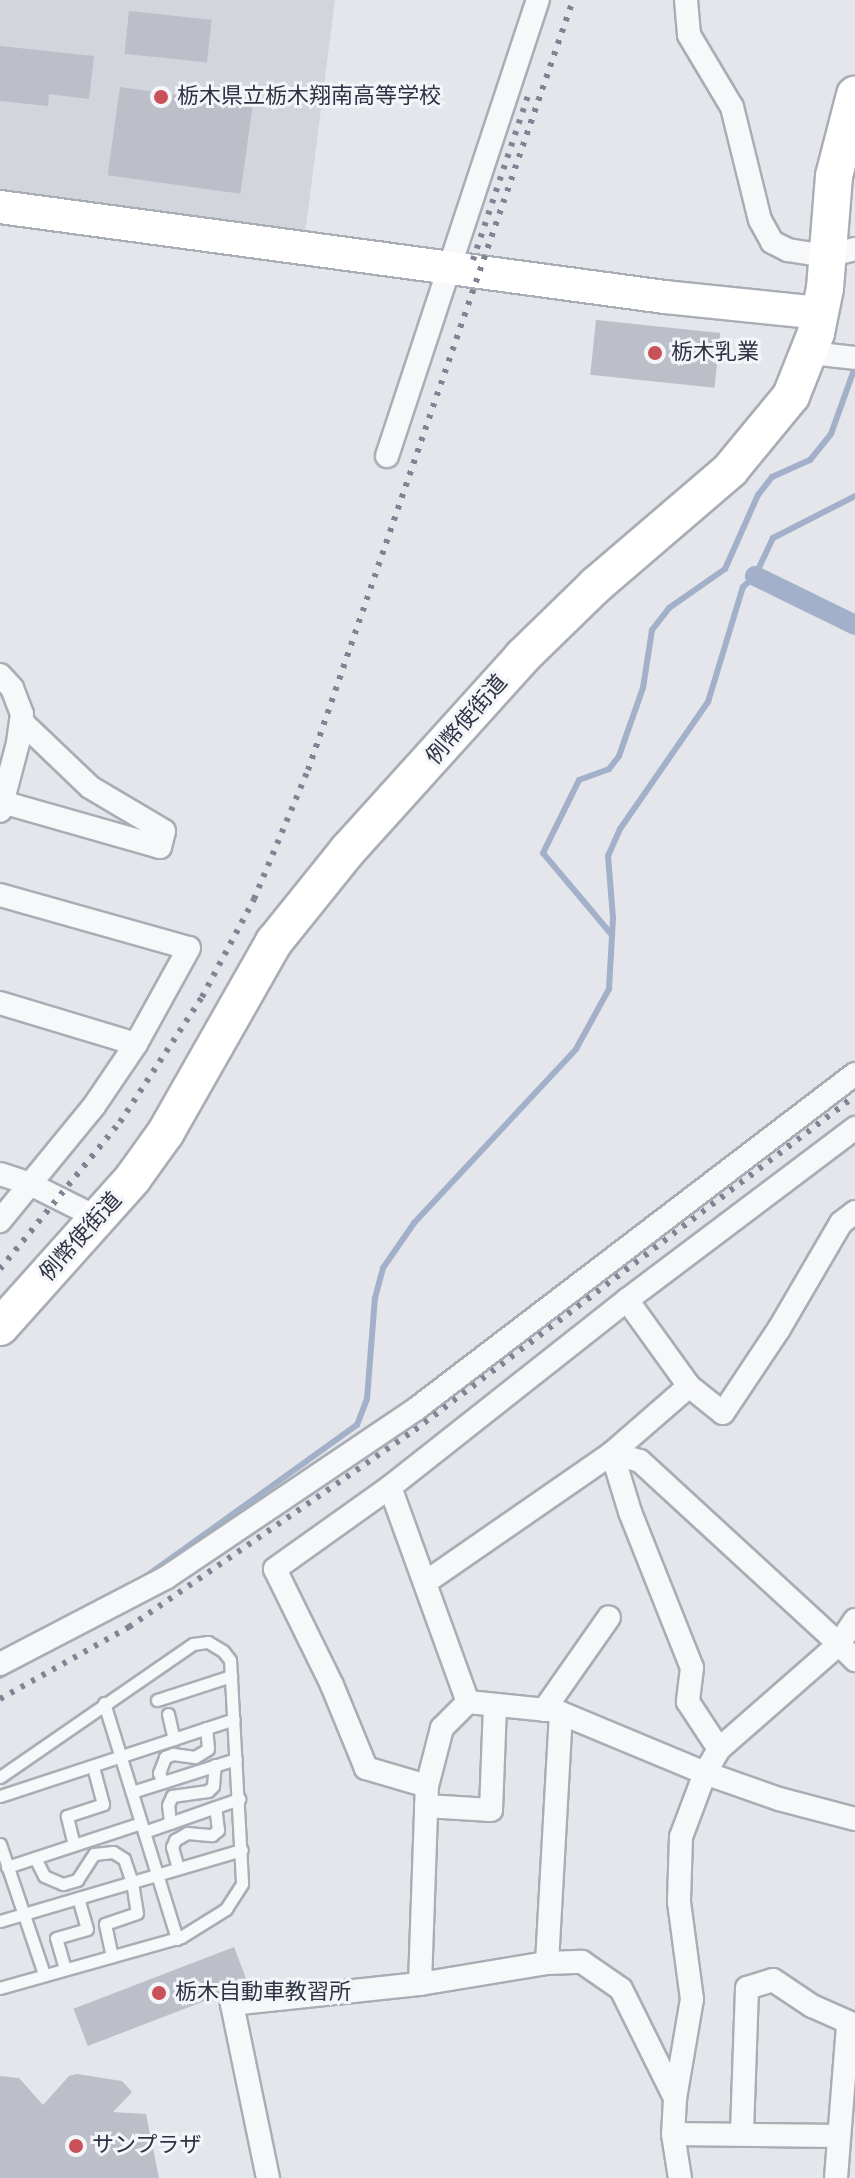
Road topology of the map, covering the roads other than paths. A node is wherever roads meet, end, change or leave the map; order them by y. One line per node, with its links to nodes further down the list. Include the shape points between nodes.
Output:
1 (538, 0): 7 (street)
2 (686, 0): 6 (street, via 689,35 732,107 760,220 772,242 788,250)
3 (855, 95): 6 (main road, 例幣使街道, via 834,176)
4 (0, 207): 5 (street); 7 (street)
5 (0, 219)
6 (841, 253): 8 (main road, 例幣使街道)
7 (449, 267): 8 (street); 11 (street)
8 (820, 313): 9 (main road, 例幣使街道)
9 (810, 353): 10 (street); 23 (main road, 例幣使街道, via 791,396 730,470 596,585 523,656 348,850 274,942 166,1132)
10 (855, 358)
11 (387, 456)
12 (0, 675): 13 (street, via 12,688)
13 (21, 721): 14 (street); 14 (street, via 90,787 164,831 160,847)
14 (1, 806)
15 (0, 895): 17 (street, via 189,948)
16 (0, 1003): 17 (street)
17 (136, 1044): 21 (street)
18 (855, 1074): 35 (street, via 416,1409 167,1577)
19 (855, 1128): 25 (street)
20 (0, 1174): 21 (street)
21 (30, 1184): 23 (street); 24 (street)
22 (855, 1212): 27 (street, via 841,1223 723,1413)
23 (98, 1218): 26 (main road, 例幣使街道)
24 (0, 1221)
25 (627, 1300): 27 (street); 29 (street)
26 (0, 1327)
27 (689, 1386): 28 (street)
28 (612, 1453): 30 (street); 33 (street, via 640,1461); 46 (street, via 692,1668 688,1702)
29 (390, 1487): 30 (street); 55 (street, via 275,1569 366,1768)
30 (426, 1582): 38 (street)
31 (609, 1617): 41 (street)
32 (855, 1620): 33 (street)
33 (839, 1644): 34 (street); 46 (street)
34 (855, 1660)
35 (0, 1664)
36 (231, 1676): 37 (lane); 39 (lane, via 223,1651 208,1642 193,1644); 43 (lane)
37 (157, 1700)
38 (468, 1702): 40 (street); 55 (street, via 442,1728)
39 (104, 1703): 51 (lane); 53 (lane)
40 (495, 1705): 41 (street); 55 (street, via 491,1810)
41 (552, 1711): 50 (street); 73 (street)
42 (168, 1714): 45 (lane)
43 (234, 1719): 44 (lane); 47 (lane)
44 (206, 1728): 45 (lane); 52 (lane, via 208,1749 195,1757 165,1757 159,1773)
45 (174, 1739): 49 (lane)
46 (719, 1749): 50 (street)
47 (236, 1759): 48 (lane); 56 (lane)
48 (215, 1765): 52 (lane); 59 (lane, via 208,1791 172,1796)
49 (93, 1766): 54 (lane); 62 (lane, via 103,1804 67,1816)
50 (705, 1773): 58 (street); 79 (street, via 681,1837 679,1902 692,1999)
51 (0, 1777)
52 (163, 1782): 53 (lane)
53 (132, 1792): 60 (lane)
54 (0, 1796)
55 (427, 1796): 76 (street)
56 (239, 1799): 57 (lane); 63 (lane)
57 (215, 1807): 59 (lane); 66 (lane, via 218,1830 212,1835 187,1833 175,1840)
58 (855, 1819)
59 (170, 1823): 60 (lane)
60 (142, 1827): 62 (lane); 71 (lane)
61 (0, 1844): 65 (lane)
62 (74, 1845): 64 (lane)
63 (242, 1850): 66 (lane); 71 (lane, via 242,1884 226,1909)
64 (35, 1858): 65 (lane); 67 (lane, via 44,1876 63,1884 77,1880 94,1854 113,1852 124,1859)
65 (7, 1867): 69 (lane)
66 (178, 1868): 67 (lane)
67 (132, 1882): 68 (lane); 72 (lane, via 137,1913 105,1924)
68 (78, 1898): 69 (lane); 74 (lane, via 87,1929 56,1938)
69 (23, 1914): 70 (lane); 75 (lane)
70 (0, 1921)
71 (177, 1939): 72 (lane)
72 (112, 1956): 74 (lane)
73 (547, 1963): 76 (street); 79 (street, via 582,1962 621,1989)
74 (65, 1969): 75 (lane)
75 (44, 1974): 77 (lane)
76 (420, 1984): 83 (street, via 232,2004)
77 (0, 1988)
78 (851, 2024): 80 (street, via 773,1980 747,1988); 82 (street)
79 (675, 2098): 81 (street)
80 (742, 2132): 81 (street); 82 (street)
81 (673, 2134): 84 (street)
82 (839, 2136): 85 (street)
83 (268, 2178)
84 (680, 2178)
85 (836, 2178)

